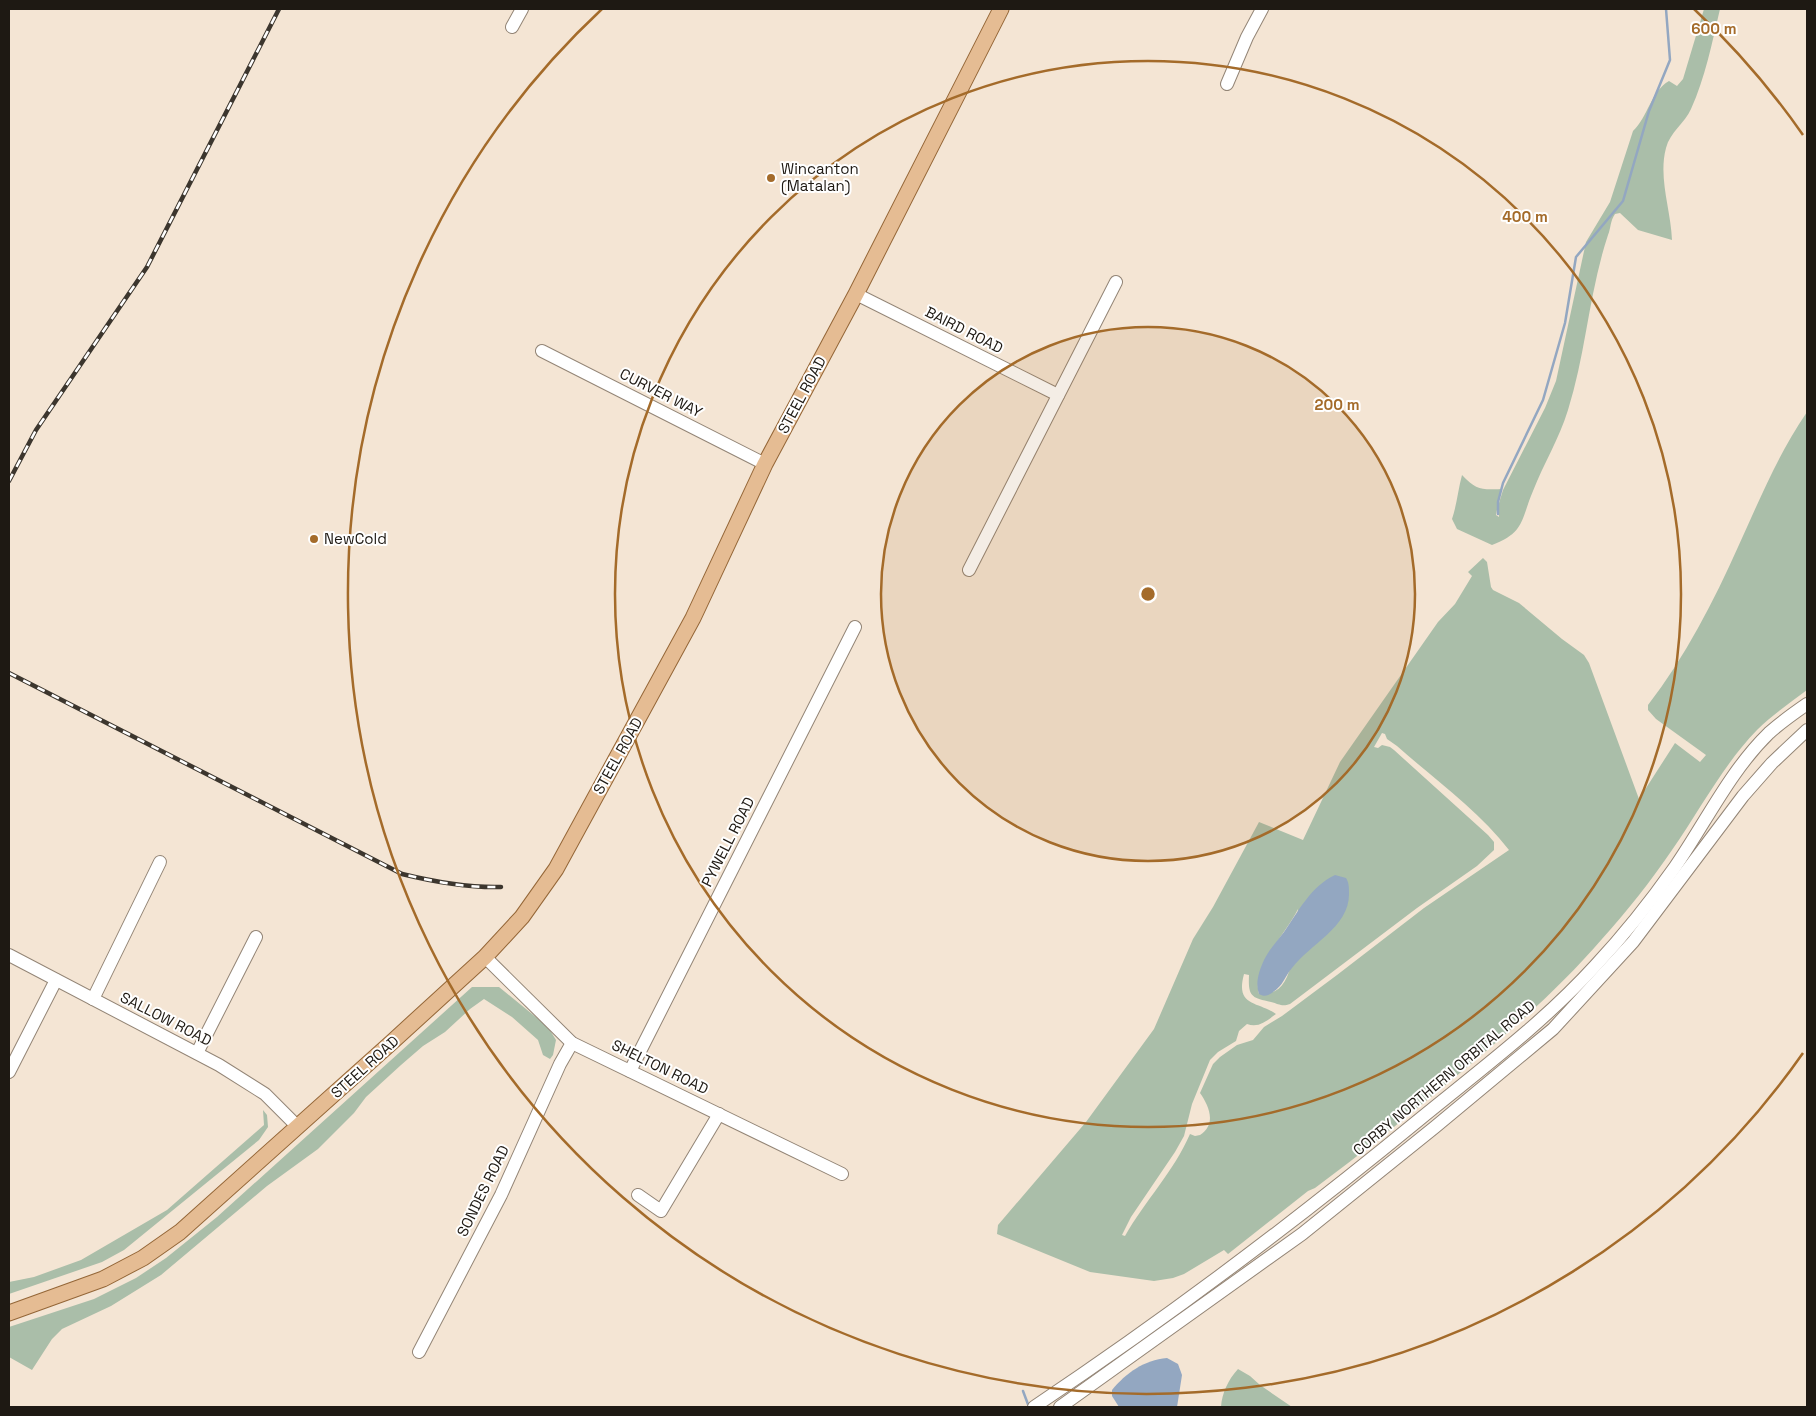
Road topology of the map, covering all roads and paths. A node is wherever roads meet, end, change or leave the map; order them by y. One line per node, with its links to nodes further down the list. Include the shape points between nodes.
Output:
1 (522, 9): 4 (street)
2 (1001, 9): 7 (main road, STEEL ROAD)
3 (1262, 9): 5 (street)
4 (512, 27)
5 (1227, 84)
6 (1116, 282): 9 (street)
7 (856, 294): 9 (street, BAIRD ROAD); 10 (main road, STEEL ROAD)
8 (542, 351): 10 (street, CURVER WAY)
9 (1058, 395): 11 (street)
10 (765, 464): 18 (main road, STEEL ROAD, via 693,618 556,868 522,916)
11 (969, 570)
12 (855, 627): 23 (street, PYWELL ROAD)
13 (1807, 704): 32 (street, CORBY NORTHERN ORBITAL ROAD, via 1769,733 1751,753 1649,902 1595,967 1536,1024 1329,1194 1184,1302)
14 (1807, 730): 31 (street, CORBY NORTHERN ORBITAL ROAD, via 1743,796 1633,942 1553,1029 1302,1234)
15 (160, 862): 20 (street)
16 (256, 937): 22 (street)
17 (9, 955): 19 (street, SALLOW ROAD)
18 (484, 958): 21 (street, SHELTON ROAD); 26 (main road, STEEL ROAD)
19 (56, 980): 20 (street, SALLOW ROAD); 24 (street)
20 (93, 999): 22 (street, SALLOW ROAD)
21 (572, 1042): 23 (street, SHELTON ROAD); 30 (street, SONDES ROAD, via 500,1195)
22 (197, 1053): 26 (street, SALLOW ROAD, via 265,1094)
23 (630, 1071): 25 (street, SHELTON ROAD)
24 (9, 1072)
25 (719, 1114): 27 (street, SHELTON ROAD); 28 (street, via 662,1211)
26 (298, 1127): 29 (main road, STEEL ROAD, via 180,1232 143,1258 103,1279)
27 (842, 1174)
28 (638, 1195)
29 (10, 1313)
30 (419, 1352)
31 (1063, 1405)
32 (1034, 1407)

